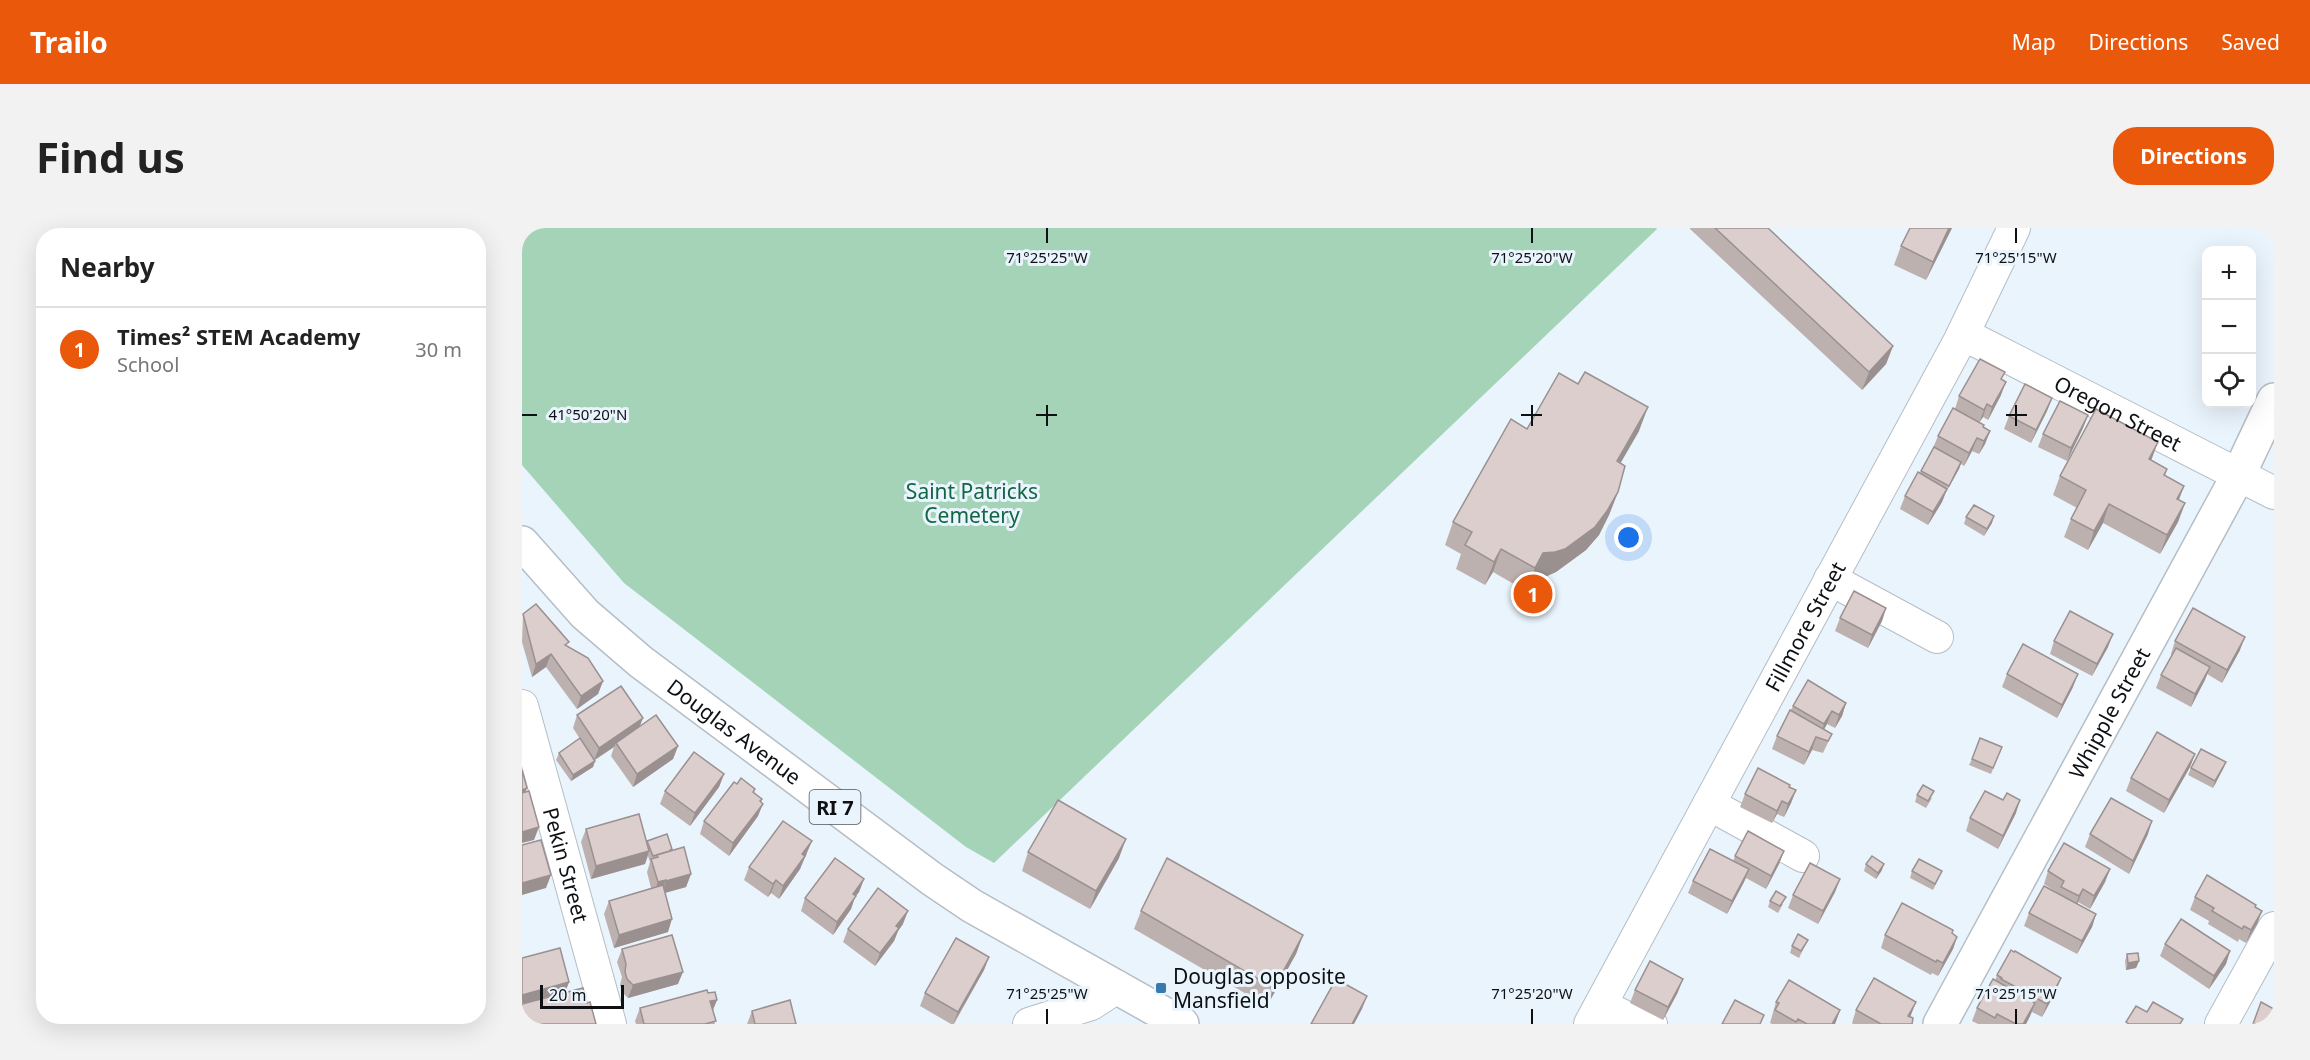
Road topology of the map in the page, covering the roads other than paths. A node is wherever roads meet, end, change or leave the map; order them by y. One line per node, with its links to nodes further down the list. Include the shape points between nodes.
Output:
1 (2014, 228): 2 (street, Fillmore Street)
2 (1963, 334): 4 (street, Oregon Street); 8 (street, Fillmore Street)
3 (2274, 400): 4 (main road, Whipple Street)
4 (2239, 474): 5 (street, Oregon Street); 20 (main road, Whipple Street)
5 (2274, 493)
6 (522, 543): 7 (main road, Douglas Avenue / RI 7)
7 (534, 573): 14 (main road, Douglas Avenue / RI 7, via 641,662 932,879 972,906)
8 (1830, 579): 9 (street); 11 (street, Fillmore Street)
9 (1937, 637)
10 (522, 706): 16 (street, Pekin Street)
11 (1709, 804): 12 (street); 15 (street, Fillmore Street)
12 (1803, 856)
13 (2274, 928): 21 (street)
14 (1118, 987): 17 (street, via 1091,1004); 18 (main road, Douglas Avenue / RI 7)
15 (1595, 1014): 19 (street)
16 (610, 1024)
17 (1029, 1024)
18 (1182, 1024)
19 (1651, 1024)
20 (1940, 1024)
21 (2221, 1024)

